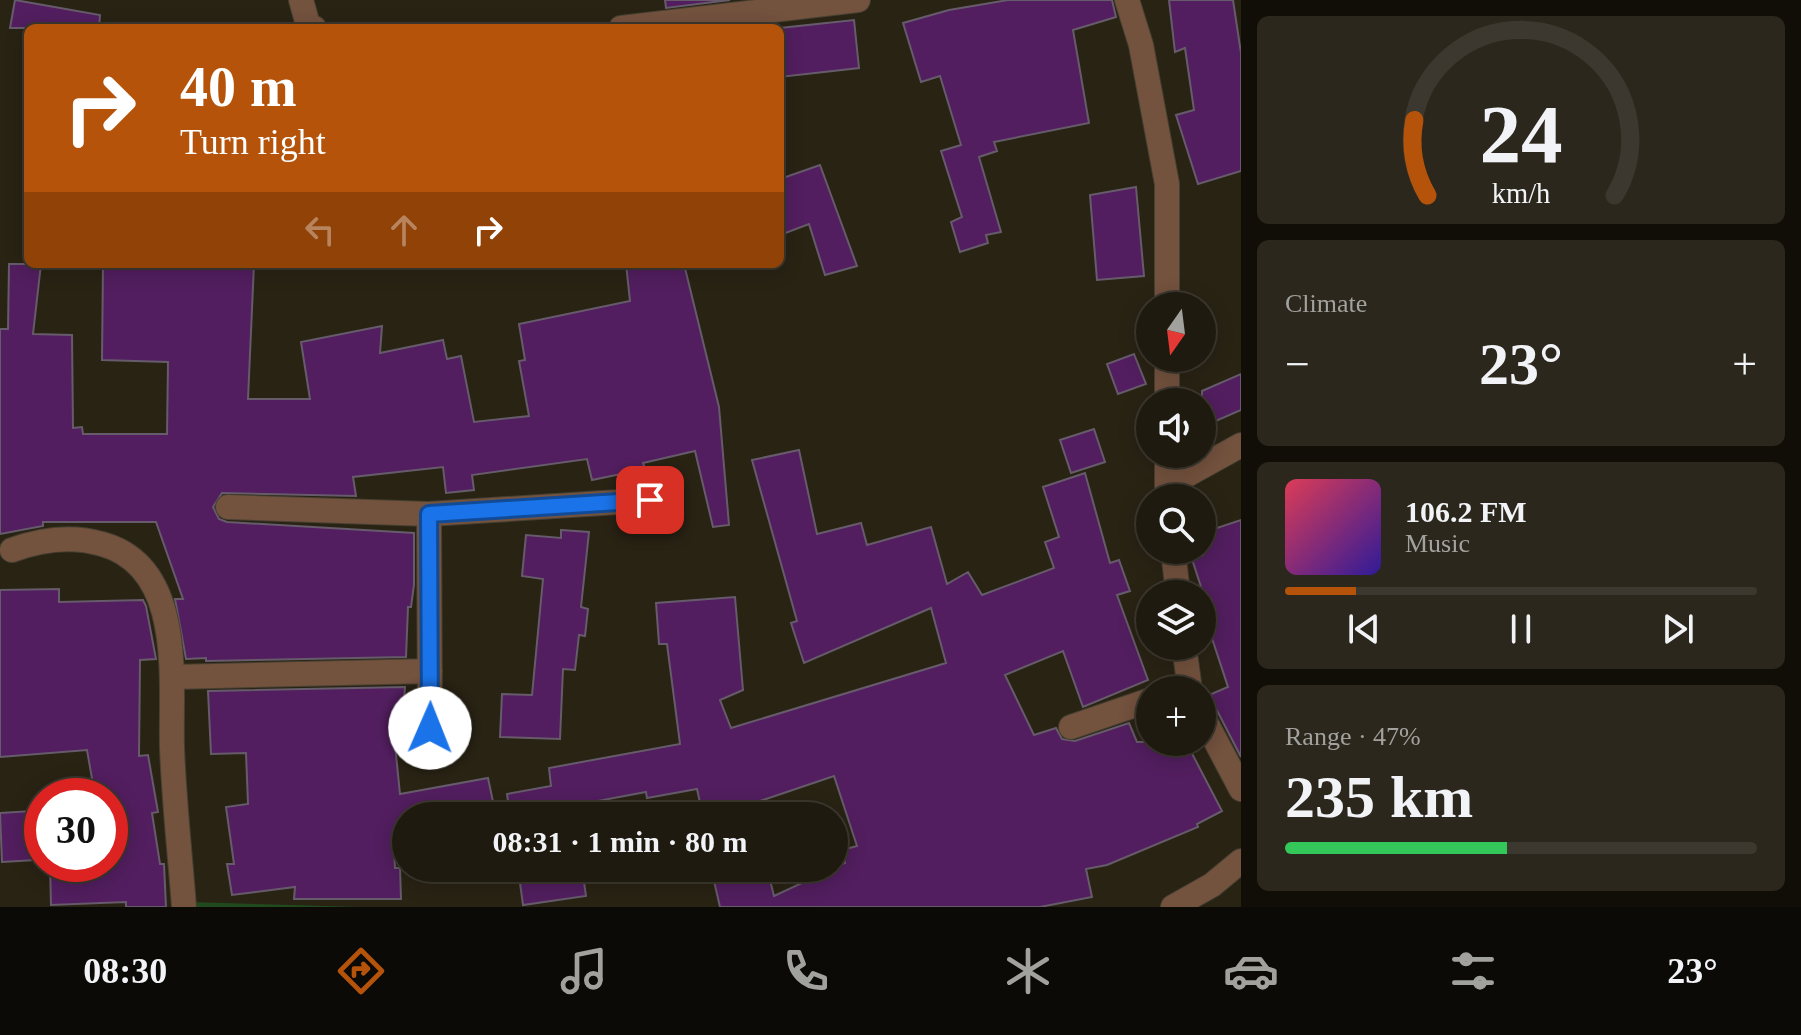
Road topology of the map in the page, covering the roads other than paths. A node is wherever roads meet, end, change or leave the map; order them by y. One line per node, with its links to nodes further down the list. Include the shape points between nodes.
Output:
1 (301, 0): 4 (street)
2 (858, 0): 5 (street)
3 (1127, 0): 6 (street, via 1141,45 1167,184)
4 (308, 24)
5 (655, 24)
6 (1167, 292)
7 (1241, 445): 8 (street)
8 (1180, 484)
9 (650, 500): 11 (street)
10 (228, 507): 11 (street)
11 (429, 514): 13 (street)
12 (12, 550): 14 (street, via 62,538 90,540 137,561 153,583 165,618)
13 (430, 671): 14 (street); 17 (street)
14 (173, 677): 21 (street, via 174,784)
15 (1136, 705): 16 (street)
16 (1071, 727)
17 (430, 728)
18 (1216, 742): 19 (street)
19 (1241, 789)
20 (1241, 861): 22 (street)
21 (184, 907)
22 (1173, 907)

